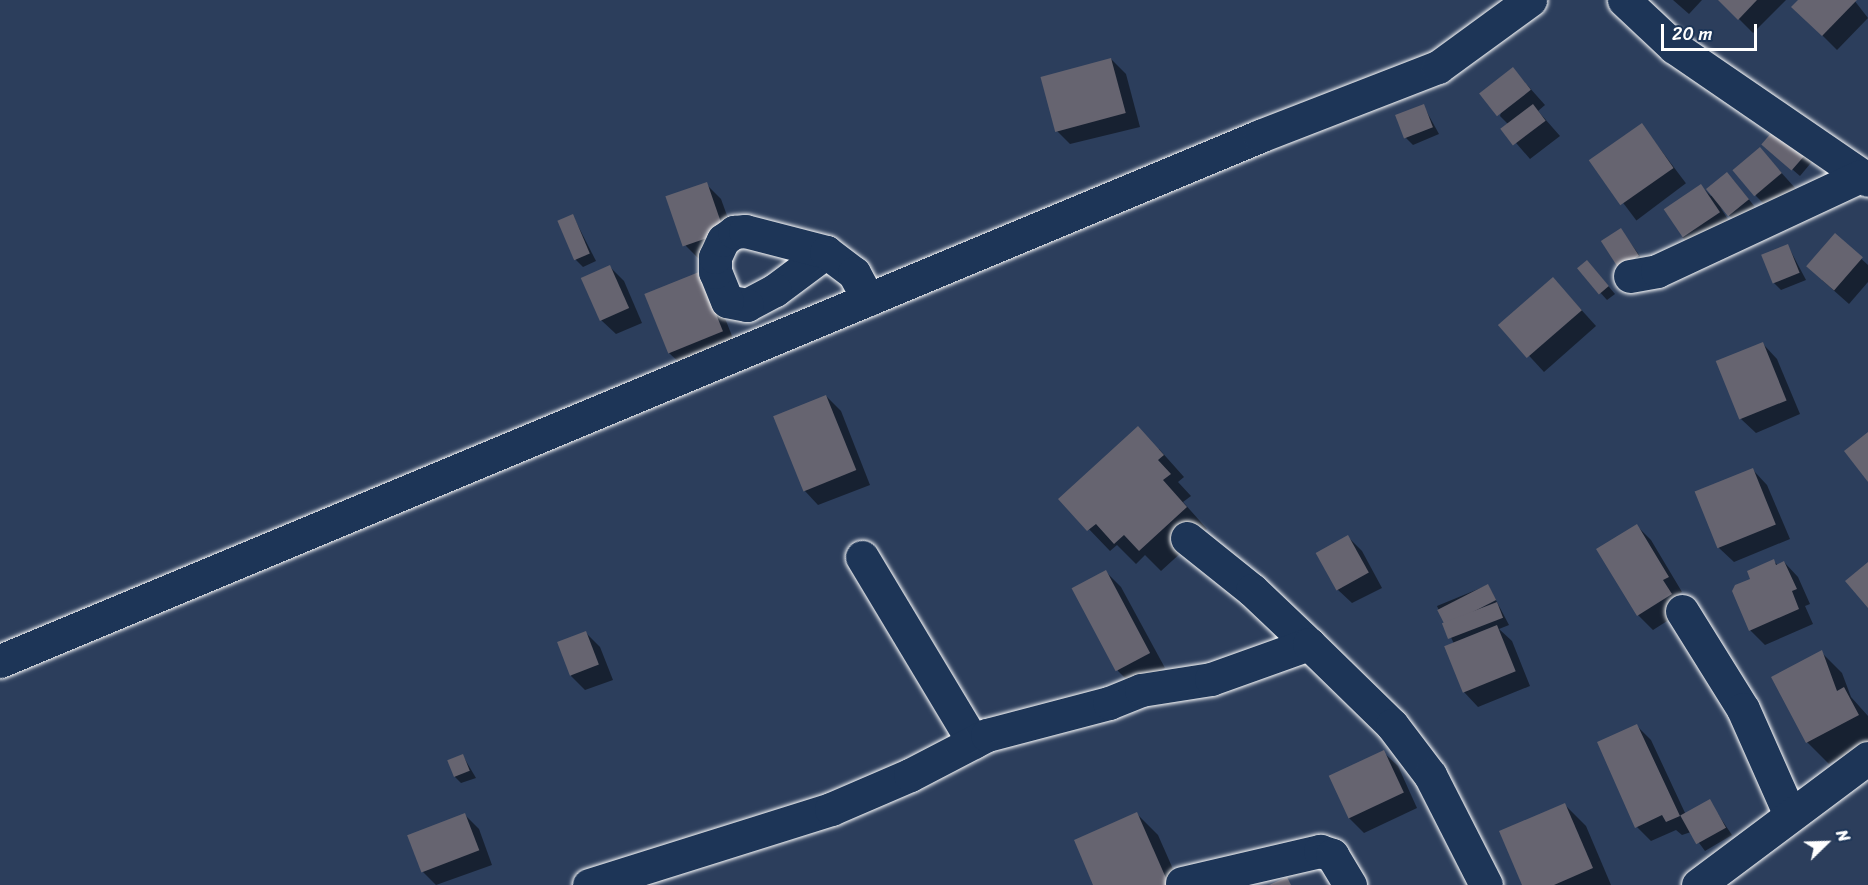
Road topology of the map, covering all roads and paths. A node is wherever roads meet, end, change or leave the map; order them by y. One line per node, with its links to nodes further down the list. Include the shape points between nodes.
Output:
1 (1530, 0): 6 (street, via 1438,67 1260,136)
2 (1624, 0): 3 (street, via 1674,47)
3 (1864, 178): 5 (street, via 1657,272)
4 (825, 252): 6 (street, via 854,273)
5 (1630, 276)
6 (868, 299): 11 (street)
7 (1187, 538): 10 (street, via 1252,590)
8 (862, 557): 12 (street)
9 (1682, 611): 14 (street, via 1743,709)
10 (1309, 644): 12 (street, via 1211,679 1141,690); 18 (street, via 1392,725 1430,775)
11 (0, 662)
12 (973, 742): 16 (street, via 831,809)
13 (1868, 758): 14 (street)
14 (1790, 815): 19 (street)
15 (1182, 883): 17 (street, via 1320,851 1332,855)
16 (589, 885)
17 (1350, 885)
18 (1486, 885)
19 (1698, 885)

